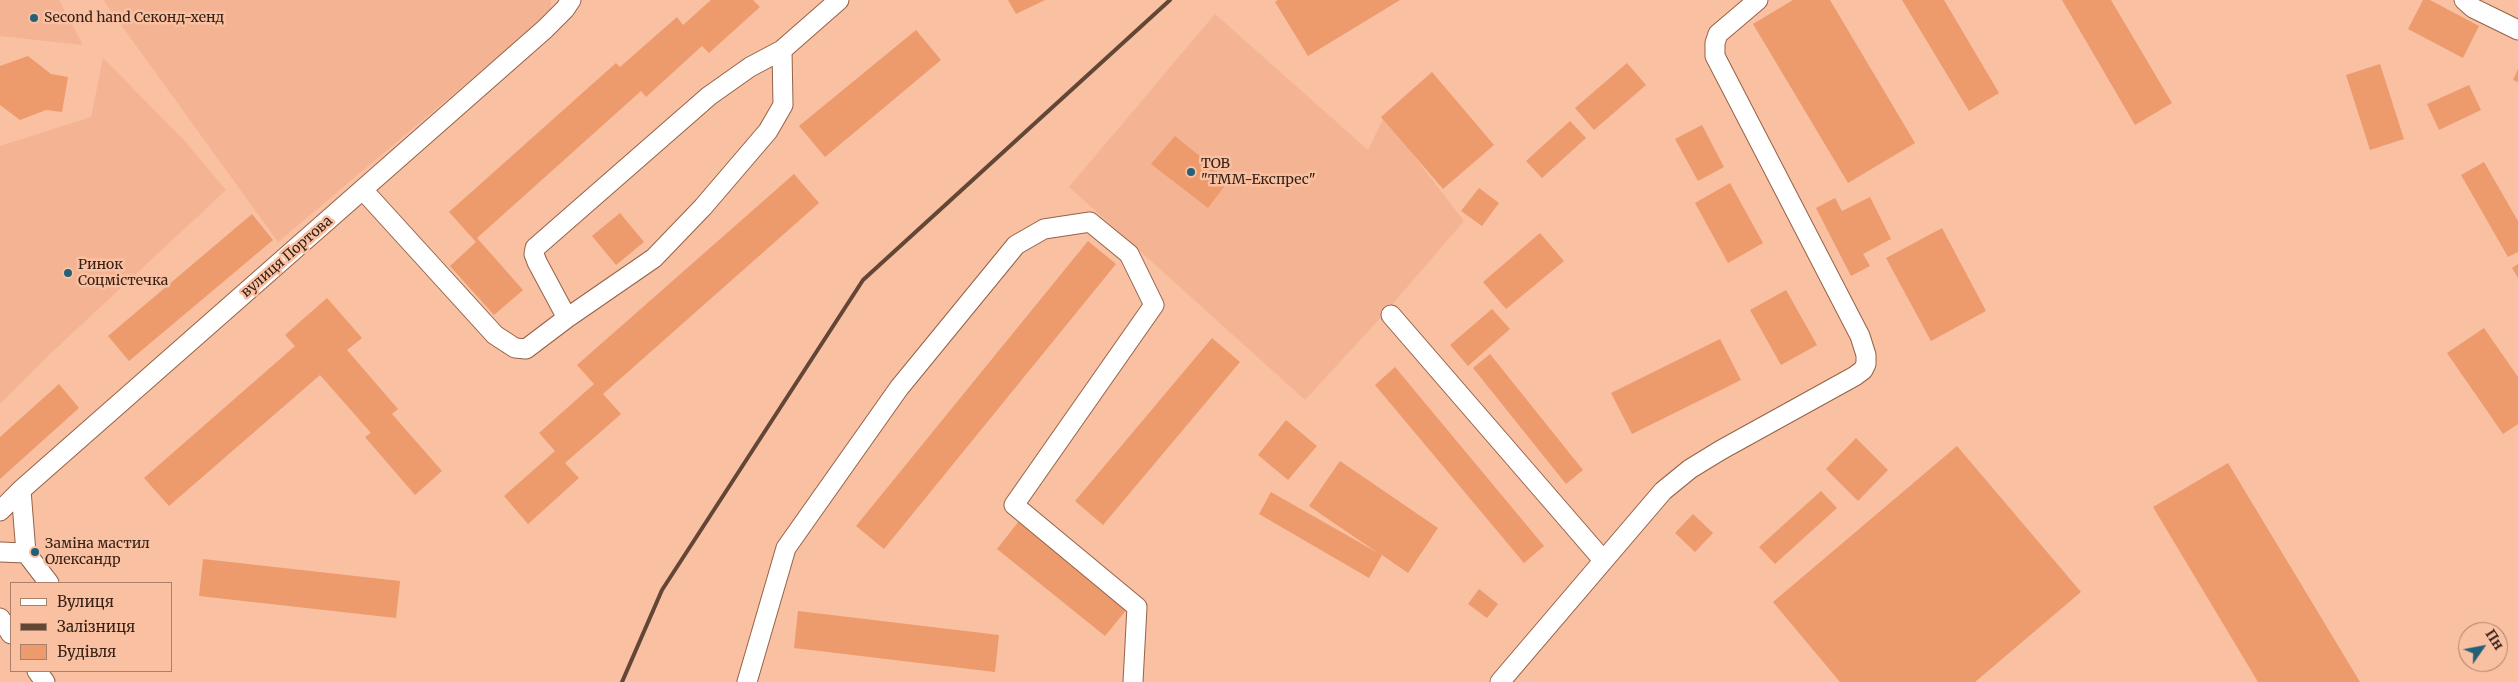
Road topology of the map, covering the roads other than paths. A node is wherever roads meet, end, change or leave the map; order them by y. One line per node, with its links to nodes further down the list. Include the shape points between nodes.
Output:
1 (571, 0): 7 (street, вулиця Портова, via 545,29)
2 (839, 0): 6 (street)
3 (1758, 0): 14 (street, via 1718,34 1714,43 1715,56 1860,336 1866,364 1846,382 1690,469 1663,491)
4 (2464, 0): 5 (street, via 2473,8)
5 (2518, 30)
6 (782, 50): 9 (street, via 783,105 768,131 654,258); 9 (street, via 708,96 535,248 536,258)
7 (363, 190): 9 (street, via 507,344 526,349); 10 (street, вулиця Портова)
8 (1391, 314): 14 (street)
9 (567, 318)
10 (21, 490): 11 (street, вулиця Портова); 13 (street)
11 (0, 511)
12 (0, 552): 13 (street)
13 (26, 553): 15 (street)
14 (1603, 560): 20 (street)
15 (48, 582)
16 (0, 618): 17 (street)
17 (10, 633)
18 (747, 682): 19 (street, via 786,548 899,388 1016,245 1044,228 1090,222 1129,254 1154,305 1014,505 1137,607)
19 (1133, 682)
20 (1500, 682)

